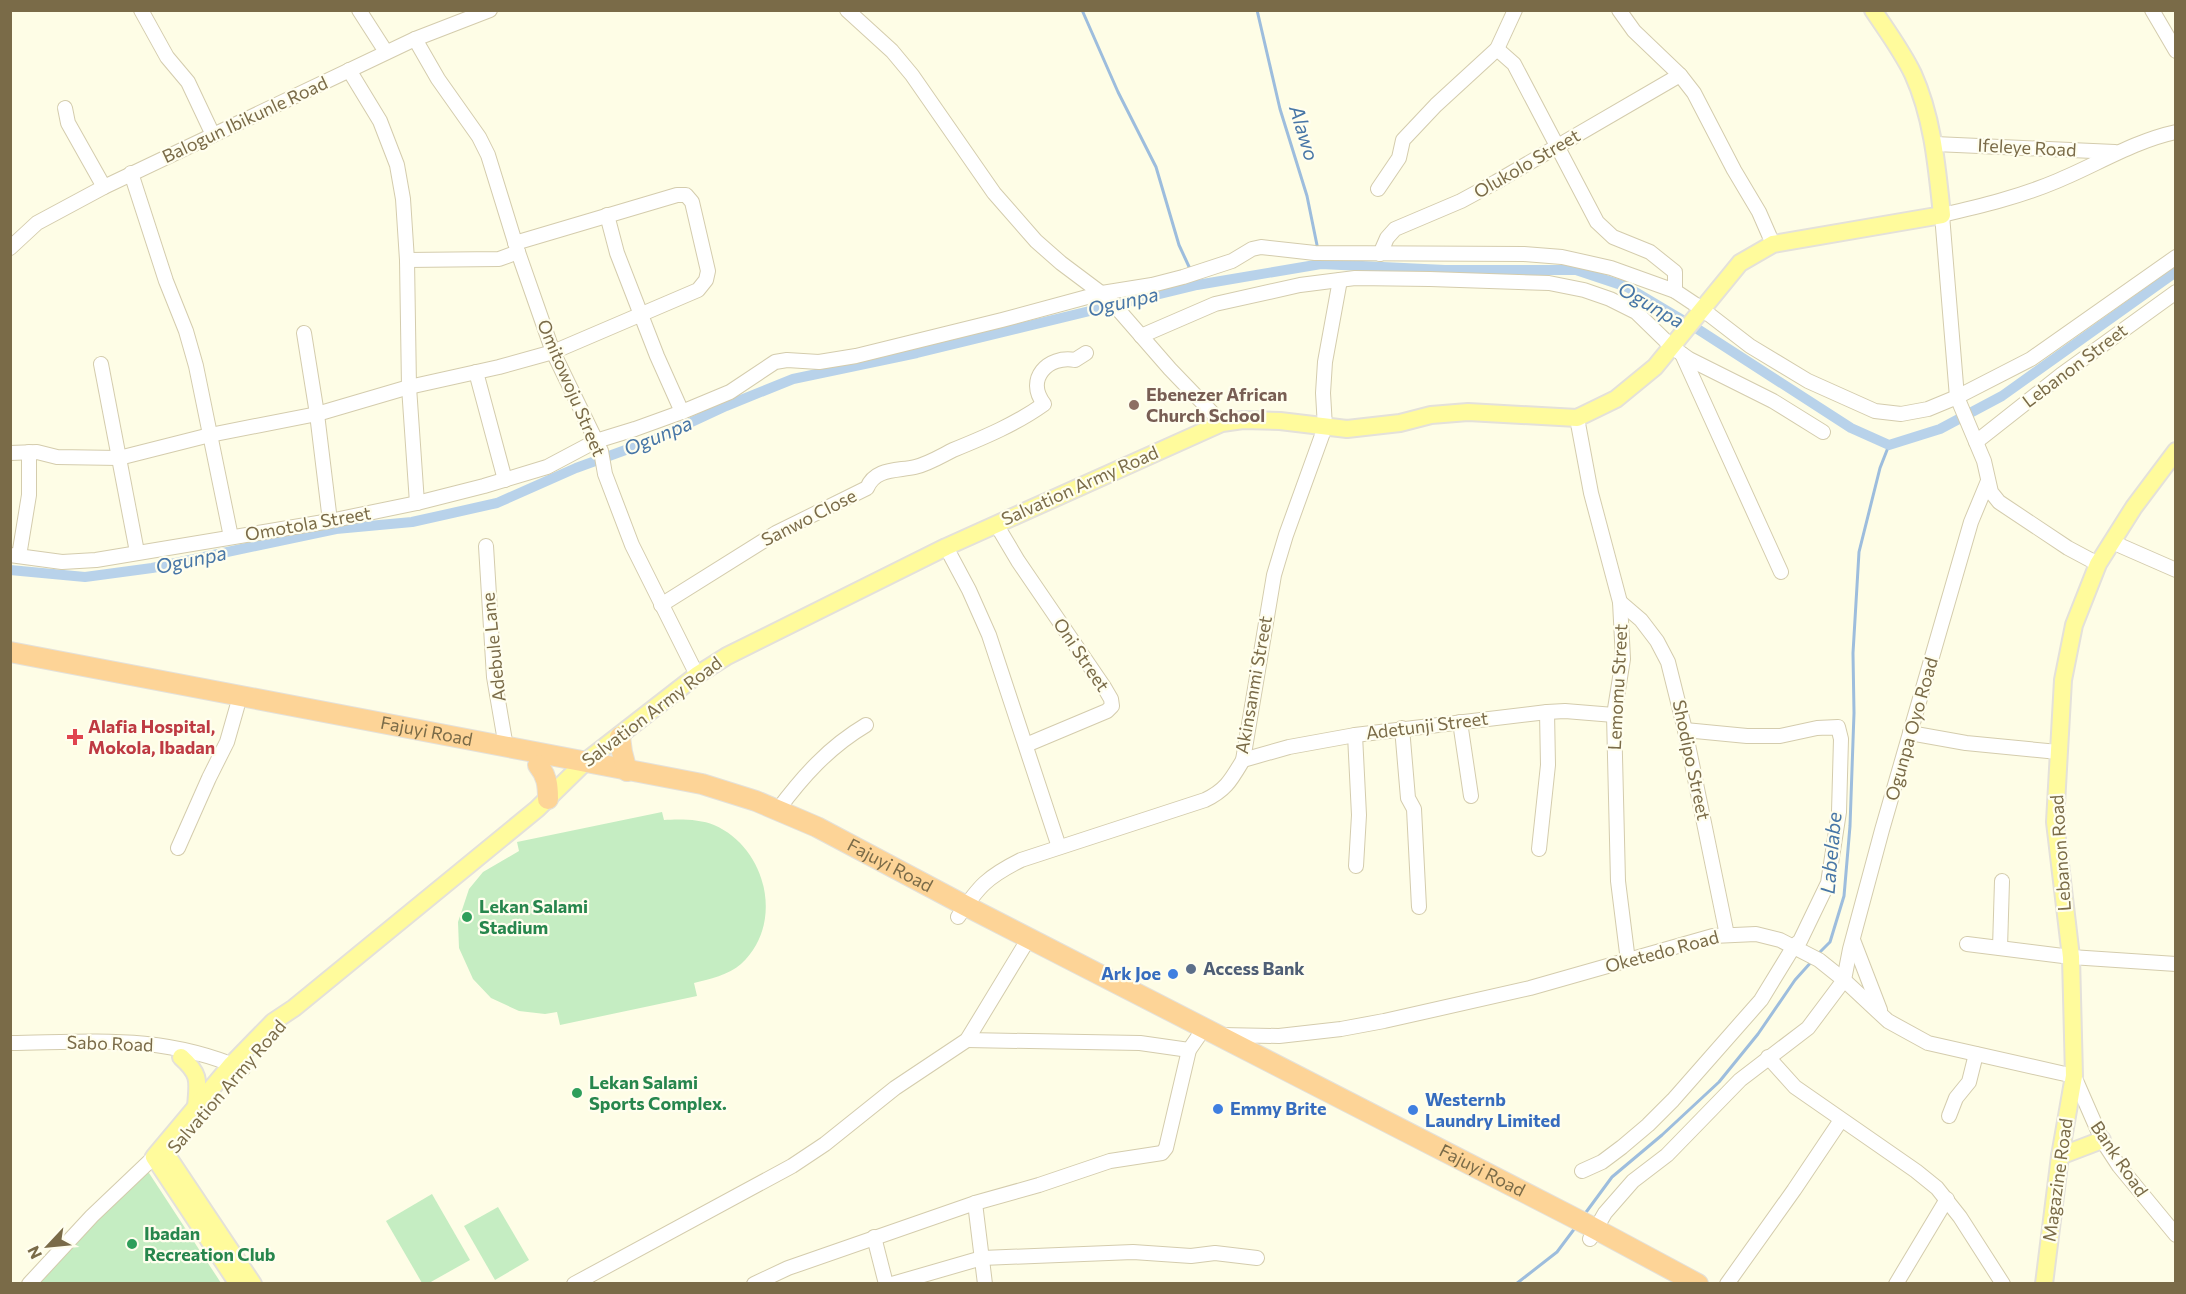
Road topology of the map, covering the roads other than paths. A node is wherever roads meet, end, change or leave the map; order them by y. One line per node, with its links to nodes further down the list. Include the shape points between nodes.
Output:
1 (141, 10): 17 (street, via 167,57 188,82)
2 (358, 10): 12 (street)
3 (490, 10): 9 (street, Balogun Ibikunle Road)
4 (848, 10): 35 (street, via 906,67 994,193 1036,241)
5 (1515, 10): 10 (street)
6 (1619, 10): 14 (street, via 1634,31)
7 (1873, 10): 18 (main road, via 1913,74)
8 (2152, 10): 11 (street)
9 (415, 39): 12 (street, Balogun Ibikunle Road); 27 (street, Omitowoju Street, via 479,137)
10 (1497, 49): 19 (street, via 1514,64); 23 (street, via 1414,126)
11 (2175, 51)
12 (386, 52): 13 (street, Balogun Ibikunle Road)
13 (349, 70): 17 (street, Balogun Ibikunle Road); 31 (street, via 380,120 397,165)
14 (1680, 75): 19 (street, Olukolo Street); 26 (street, via 1694,93)
15 (65, 108): 22 (street, via 68,123)
16 (2175, 132): 20 (street)
17 (213, 135): 21 (street, Balogun Ibikunle Road)
18 (1935, 144): 20 (street, Ifeleye Road); 25 (main road)
19 (1557, 147): 29 (street, Olukolo Street, via 1461,201 1395,229); 33 (street, via 1597,222 1613,237 1663,261 1675,272)
20 (2120, 153): 25 (street, via 2018,196)
21 (131, 173): 22 (street, Balogun Ibikunle Road); 53 (street, via 186,331)
22 (104, 187): 28 (street, Balogun Ibikunle Road, via 37,223)
23 (1378, 189)
24 (607, 215): 27 (street); 37 (street, via 617,253); 37 (street, via 677,195 686,195 692,202 708,271 706,280 698,290)
25 (1942, 215): 26 (main road, Salvation Army Road); 46 (street)
26 (1773, 244): 36 (main road, Salvation Army Road, via 1740,263)
27 (516, 247): 31 (street, via 499,259); 41 (street, Omitowoju Street)
28 (10, 248)
29 (1380, 254): 33 (street, Omotola Street, via 1562,257 1611,268); 35 (street, Omotola Street, via 1261,247 1193,274)
30 (2175, 257): 46 (street, Omotola Street, via 2031,359)
31 (407, 260): 45 (street)
32 (1340, 280): 39 (street, via 1215,304); 40 (street, via 1495,280 1572,287 1636,312); 51 (street, via 1325,362)
33 (1675, 291): 36 (street, Omotola Street)
34 (2175, 292): 54 (street, Lebanon Street)
35 (1105, 296): 39 (street); 47 (street, Omotola Street, via 856,356 819,362 775,362 730,392)
36 (1700, 313): 40 (main road, Salvation Army Road); 46 (street, Omotola Street, via 1779,365 1875,411 1901,414)
37 (642, 314): 41 (street); 47 (street)
38 (304, 333): 48 (street)
39 (1141, 336): 50 (street)
40 (1678, 346): 49 (main road, Salvation Army Road, via 1616,399); 52 (street); 73 (street)
41 (553, 352): 44 (street); 55 (street, Omitowoju Street)
42 (1086, 353): 75 (street, Sanwo Close, via 1076,360 1065,358 1042,369 1037,394 1044,404 1027,416 916,467 885,471 867,488 776,533)
43 (101, 364): 59 (street)
44 (476, 372): 45 (street); 60 (street)
45 (409, 387): 48 (street); 62 (street)
46 (1958, 401): 54 (street)
47 (682, 412): 55 (street, Omotola Street)
48 (317, 414): 53 (street); 63 (street)
49 (1576, 418): 51 (main road, Salvation Army Road, via 1468,412 1375,427); 74 (street, Lemomu Street, via 1591,494)
50 (1222, 423): 51 (main road, Salvation Army Road, via 1280,421); 64 (main road, Salvation Army Road)
51 (1325, 427): 92 (street, Akinsanmi Street, via 1274,575)
52 (1823, 432)
53 (210, 435): 59 (street); 65 (street)
54 (1975, 439): 61 (street)
55 (598, 446): 60 (street, Omotola Street); 75 (street, Omitowoju Street, via 604,474 632,545)
56 (2175, 451): 66 (main road, Lebanon Road)
57 (29, 452): 58 (street); 59 (street, via 57,457); 70 (street, via 29,495)
58 (10, 453)
59 (119, 458): 69 (street)
60 (505, 480): 62 (street, Omotola Street)
61 (1988, 481): 71 (street, via 1999,502); 86 (street, Ogunpa Oyo Road, via 1971,522)
62 (417, 503): 63 (street, Omotola Street)
63 (330, 521): 65 (street, Omotola Street)
64 (996, 524): 68 (main road, Salvation Army Road); 89 (street, Oni Street, via 1112,706)
65 (231, 537): 69 (street, Omotola Street)
66 (2112, 542): 71 (main road, Lebanon Road); 72 (street)
67 (486, 546): 90 (street, Adebule Lane, via 494,677)
68 (946, 547): 78 (main road, Salvation Army Road, via 756,640); 89 (street, via 989,635)
69 (137, 552): 70 (street, Omotola Street, via 62,562)
70 (15, 556)
71 (2098, 564): 91 (main road, Lebanon Road, via 2074,626 2063,680)
72 (2175, 570)
73 (1781, 573)
74 (1620, 602): 81 (street, Lemomu Street, via 1623,659); 85 (street, Shodipo Street, via 1641,620 1663,651)
75 (661, 605): 78 (street, Omitowoju Street)
76 (10, 652): 90 (highway, Fajuyi Road)
77 (10, 665): 79 (highway, Fajuyi Road)
78 (697, 675): 88 (main road, Salvation Army Road)
79 (237, 707): 93 (highway, Fajuyi Road); 100 (street, via 227,742)
80 (1547, 712): 81 (street, Adetunji Street); 82 (street, Adetunji Street); 101 (street, via 1548,765)
81 (1614, 715): 113 (street, Lemomu Street, via 1618,881)
82 (1460, 722): 84 (street, Adetunji Street); 96 (street)
83 (866, 724): 98 (street, via 832,747)
84 (1402, 728): 87 (street, Adetunji Street); 104 (street, via 1408,798 1414,809)
85 (1685, 730): 106 (street, Shodipo Street); 110 (street, via 1780,736 1838,727 1839,812 1828,883)
86 (1910, 733): 91 (street); 108 (street, Ogunpa Oyo Road)
87 (1355, 735): 92 (street, Adetunji Street); 102 (street, via 1359,815)
88 (620, 736): 94 (main road, Salvation Army Road); 95 (highway)
89 (1026, 745): 99 (street)
90 (506, 747): 94 (highway, Fajuyi Road)
91 (2058, 752): 112 (main road, Lebanon Road, via 2055,822)
92 (1243, 760): 99 (street, Akinsanmi Street, via 1221,793)
93 (538, 765): 94 (highway, Fajuyi Road); 97 (highway, via 548,782)
94 (580, 767): 95 (highway, Fajuyi Road); 97 (main road, Salvation Army Road); 105 (highway, Fajuyi Road, via 723,801)
95 (627, 771): 98 (highway, Fajuyi Road, via 702,784)
96 (1471, 796)
97 (548, 799): 128 (main road, Salvation Army Road, via 294,1008)
98 (777, 811): 105 (highway, Fajuyi Road, via 817,827)
99 (1059, 847): 105 (street, Akinsanmi Street, via 1002,869 974,892)
100 (178, 848)
101 (1539, 849)
102 (1356, 866)
103 (2002, 880): 111 (street)
104 (1419, 907)
105 (962, 911): 107 (highway, Fajuyi Road)
106 (1727, 935): 110 (street, Oketedo Road, via 1756,934); 113 (street, Oketedo Road)
107 (1027, 944): 118 (highway, Fajuyi Road); 120 (street); 122 (highway, Fajuyi Road)
108 (1852, 944): 114 (street); 116 (street, Ogunpa Oyo Road); 117 (street)
109 (1966, 944): 111 (street)
110 (1797, 947): 114 (street, Oketedo Road); 136 (street, via 1761,1000 1672,1100 1622,1147)
111 (2000, 948): 112 (street)
112 (2071, 957): 115 (street); 129 (main road, Lebanon Road)
113 (1628, 961): 119 (street, Oketedo Road, via 1428,1013)
114 (1821, 962): 116 (street, Oketedo Road)
115 (2175, 964)
116 (1844, 980): 117 (street, Oketedo Road); 126 (street, via 1808,1028)
117 (1882, 1015): 124 (street, Oketedo Road, via 1928,1043)
118 (1219, 1035): 119 (street, Oketedo Road); 127 (highway, Fajuyi Road)
119 (1279, 1036): 127 (street)
120 (967, 1040): 122 (street); 147 (street, via 895,1088 792,1166)
121 (10, 1043): 128 (street, Sabo Road, via 128,1041 194,1052)
122 (1193, 1044): 127 (highway, Fajuyi Road); 138 (street, via 1162,1153 1110,1161)
123 (10, 1050): 125 (street, Sabo Road, via 95,1047)
124 (1976, 1054): 129 (street, Oketedo Road); 131 (street, via 1970,1082 1956,1098)
125 (181, 1057): 128 (street, Sabo Road); 130 (main road, via 195,1070)
126 (1768, 1057): 132 (street, via 1795,1087); 139 (street, via 1667,1155 1633,1181)
127 (1266, 1066): 139 (highway, Fajuyi Road)
128 (235, 1070): 130 (main road, Salvation Army Road); 135 (main road, Salvation Army Road)
129 (2074, 1076): 133 (street, Bank Road); 134 (main road, Magazine Road)
130 (196, 1107): 135 (main road, Salvation Army Road)
131 (1949, 1116)
132 (1841, 1120): 137 (street, via 1916,1171); 154 (street)
133 (2102, 1140): 134 (main road); 141 (street, Bank Road)
134 (2060, 1156): 157 (main road, Magazine Road)
135 (161, 1157): 144 (street, via 129,1179); 145 (main road); 146 (main road)
136 (1582, 1171)
137 (1947, 1199): 155 (street); 156 (street)
138 (975, 1203): 140 (street); 142 (street)
139 (1588, 1232): 152 (highway, Fajuyi Road); 153 (highway, Fajuyi Road)
140 (874, 1236): 148 (street); 149 (street)
141 (2175, 1236)
142 (982, 1258): 143 (street, via 1133,1252); 150 (street); 151 (street)
143 (1257, 1258)
144 (29, 1284)
145 (238, 1284)
146 (253, 1284)
147 (574, 1284)
148 (754, 1284)
149 (886, 1284)
150 (892, 1284)
151 (985, 1284)
152 (1674, 1284)
153 (1698, 1284)
154 (1727, 1284)
155 (1896, 1284)
156 (2002, 1284)
157 (2044, 1284)

